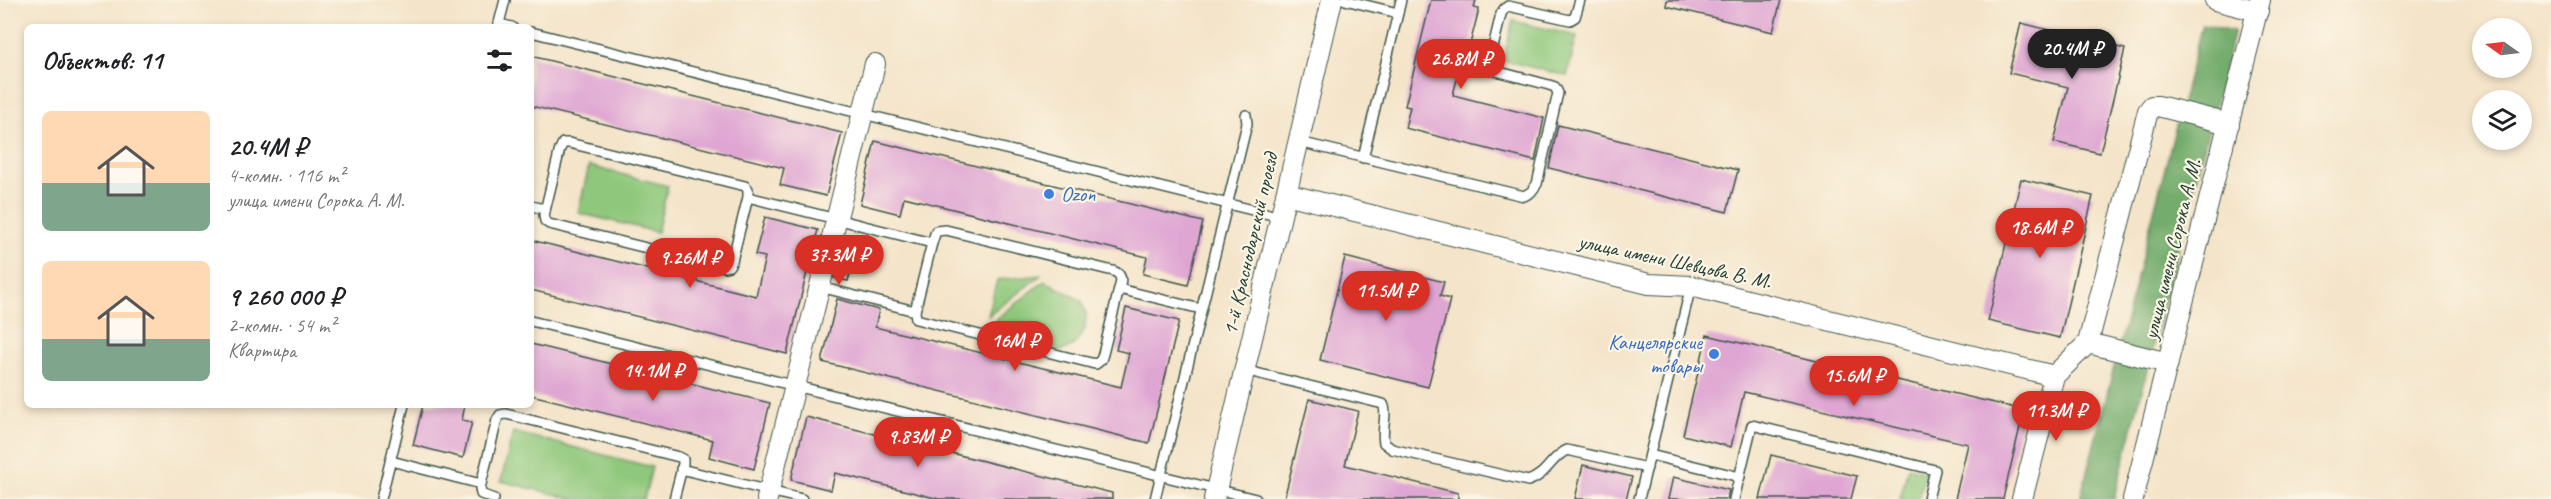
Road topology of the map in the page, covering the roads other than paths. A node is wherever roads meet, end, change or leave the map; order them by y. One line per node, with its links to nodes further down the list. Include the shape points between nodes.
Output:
1 (505, 0): 9 (lane)
2 (1332, 0): 15 (street, 1-й Краснодарский проезд)
3 (1346, 0): 8 (lane)
4 (1401, 0): 8 (lane)
5 (1580, 0): 16 (lane, via 1575,17 1570,20 1508,6 1501,14 1490,60 1492,70 1555,87 1558,93 1537,184 1531,192 1517,195)
6 (2215, 0): 7 (street, улица имени Сорока А. М.)
7 (2259, 5): 14 (street, улица имени Сорока А. М.)
8 (1398, 13): 16 (lane)
9 (498, 24)
10 (534, 33): 12 (lane)
11 (875, 64): 12 (street)
12 (863, 114): 19 (lane); 23 (street)
13 (1246, 115): 19 (lane)
14 (2229, 124): 31 (street, via 2158,106 2148,111); 32 (street, улица имени Сорока А. М.)
15 (1299, 141): 16 (lane); 17 (street, 1-й Краснодарский проезд)
16 (1363, 158)
17 (1286, 194): 22 (street, 1-й Краснодарский проезд); 25 (street, улица имени Шевцова В. М., via 1649,284)
18 (748, 197): 21 (lane, via 745,186 563,143); 21 (lane, via 732,261 724,267 549,224 545,221); 23 (lane)
19 (1228, 204): 22 (lane); 28 (lane)
20 (534, 207): 21 (lane)
21 (545, 209)
22 (1281, 217): 33 (street, 1-й Краснодарский проезд)
23 (836, 219): 24 (lane); 26 (street)
24 (932, 243): 27 (lane, via 936,231 945,230 1038,252 1118,273); 29 (lane)
25 (1691, 286): 34 (street, улица имени Шевцова В. М.); 37 (lane)
26 (820, 288): 29 (lane); 35 (street)
27 (1119, 289): 28 (lane); 29 (lane, via 1103,354 1096,364 920,320 914,316)
28 (1202, 309): 41 (lane)
29 (915, 311)
30 (534, 322): 35 (lane)
31 (2088, 343): 32 (street); 34 (street)
32 (2168, 363): 56 (street, улица имени Сорока А. М.)
33 (1244, 370): 39 (lane, via 1383,404 1381,432 1384,443 1392,449 1528,481 1568,450); 44 (street, 1-й Краснодарский проезд)
34 (2054, 376): 55 (street)
35 (795, 386): 41 (lane); 45 (street)
36 (404, 408): 38 (lane)
37 (1650, 455): 39 (lane); 42 (lane)
38 (391, 461): 43 (lane); 46 (lane)
39 (1647, 468): 52 (lane)
40 (681, 469): 43 (lane, via 679,457 506,414 497,420); 45 (lane); 48 (lane)
41 (1160, 476): 44 (lane); 50 (lane)
42 (1740, 477): 53 (lane); 54 (lane, via 1752,425 1935,470)
43 (482, 484): 47 (lane, via 481,494)
44 (1215, 494): 51 (lane)
45 (768, 495): 49 (lane)
46 (381, 499)
47 (494, 499)
48 (674, 499)
49 (802, 499)
50 (1155, 499)
51 (1256, 499)
52 (1639, 499)
53 (1734, 499)
54 (1928, 499)
55 (2022, 499)
56 (2133, 499)

